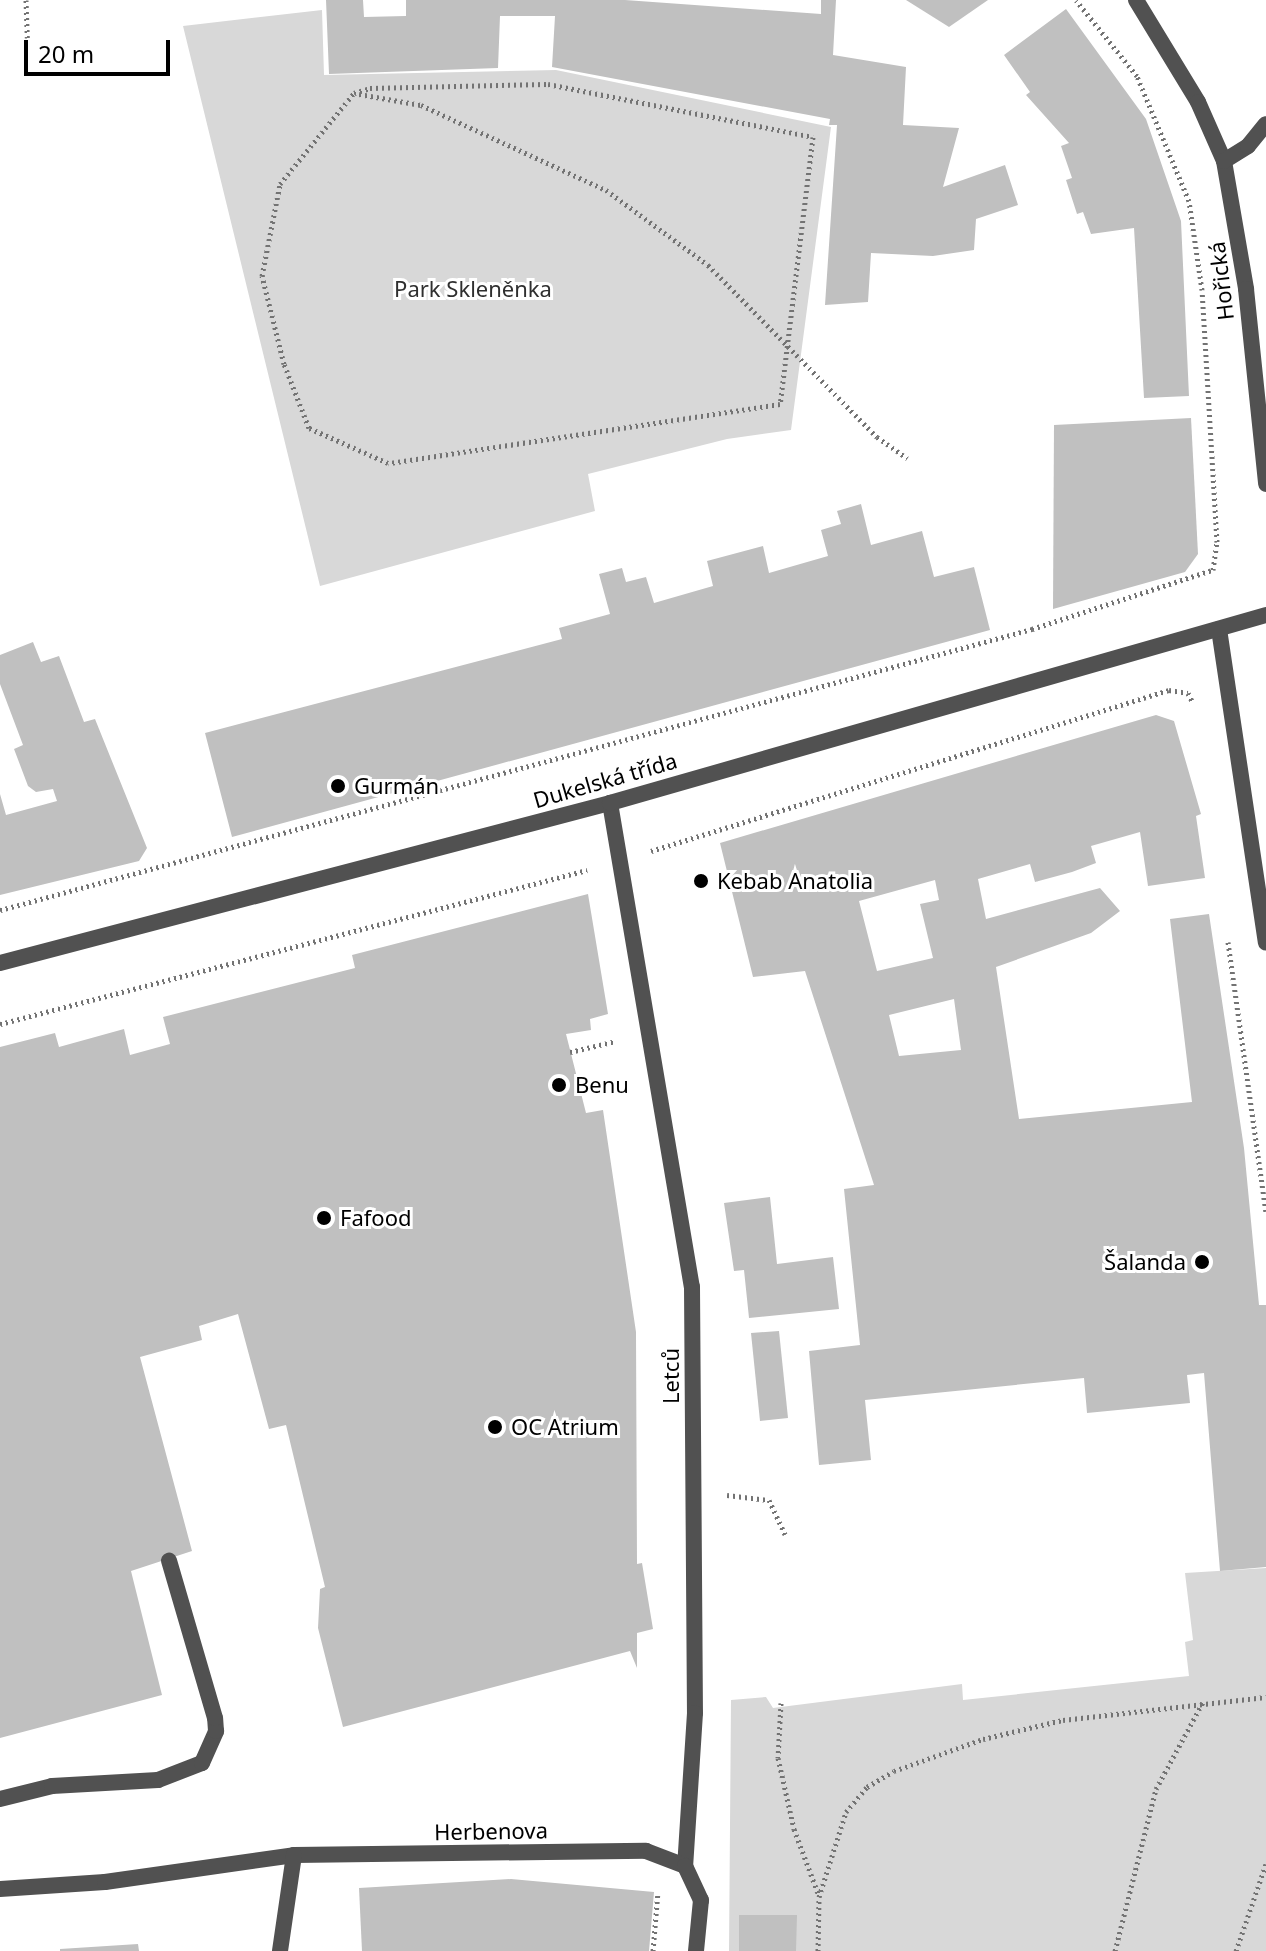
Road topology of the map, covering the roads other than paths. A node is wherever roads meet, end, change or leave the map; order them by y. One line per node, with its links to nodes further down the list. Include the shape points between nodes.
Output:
1 (1136, 0): 3 (street, Hořická, via 1198,102)
2 (1266, 124): 3 (street, via 1248,146)
3 (1224, 161): 4 (street, Hořická, via 1246,289)
4 (1266, 484)
5 (1266, 615): 6 (street, Dukelská třída)
6 (1219, 629): 7 (street, Dukelská třída); 8 (street)
7 (610, 803): 9 (street, Dukelská třída); 13 (street, Letců, via 692,1287 695,1713)
8 (1266, 943)
9 (0, 963)
10 (169, 1561): 11 (street, via 216,1731 202,1763 158,1780 52,1786)
11 (0, 1799)
12 (294, 1855): 13 (street, Herbenova, via 646,1851); 14 (street, Herbenova, via 105,1882); 15 (street)
13 (685, 1866): 16 (street, Letců, via 701,1900)
14 (0, 1889)
15 (280, 1951)
16 (696, 1951)

